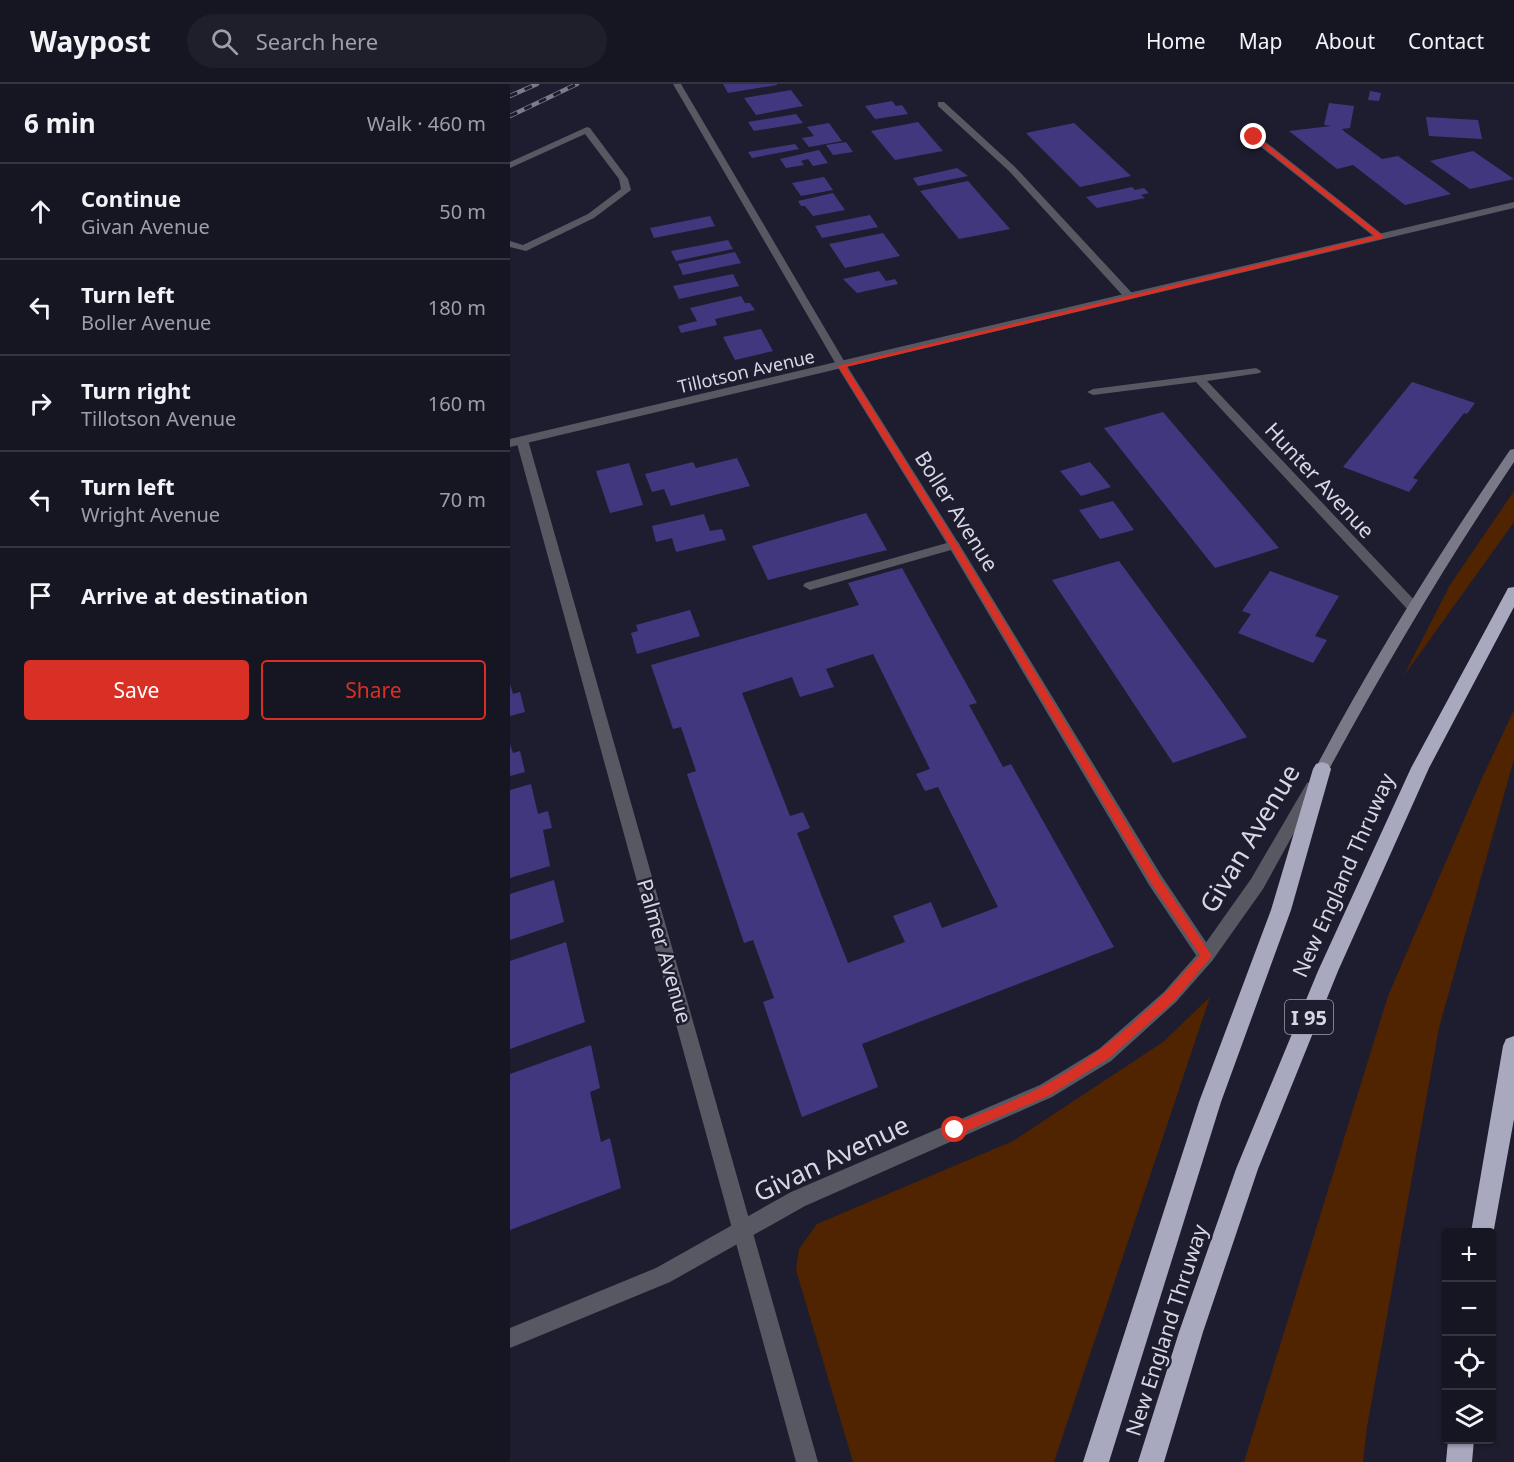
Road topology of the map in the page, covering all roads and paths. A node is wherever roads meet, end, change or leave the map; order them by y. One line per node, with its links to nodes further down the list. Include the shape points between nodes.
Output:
1 (677, 84): 9 (street, Boller Avenue)
2 (941, 104): 8 (street, via 1012,169)
3 (1254, 137): 6 (street)
4 (510, 165): 7 (street, via 587,130 617,169 626,190 591,216 523,249)
5 (1514, 205): 6 (street, Tillotson Avenue)
6 (1380, 237): 8 (street, Tillotson Avenue)
7 (510, 244)
8 (1128, 295): 9 (street, Tillotson Avenue)
9 (842, 366): 13 (street, Tillotson Avenue); 15 (street, Boller Avenue)
10 (1256, 371): 11 (street)
11 (1199, 379): 12 (street); 18 (street, Hunter Avenue)
12 (1093, 392)
13 (516, 442): 23 (street, Palmer Avenue)
14 (1514, 453): 18 (main road)
15 (954, 545): 16 (street); 20 (street, Boller Avenue, via 1155,880)
16 (810, 586)
17 (1514, 592): 28 (highway, New England Thruway / I 95, via 1420,768 1302,1034 1247,1169)
18 (1414, 608): 19 (main road)
19 (1322, 769): 20 (street, Givan Avenue, via 1257,884); 27 (highway, via 1281,910 1210,1101)
20 (1206, 956): 23 (street, Givan Avenue, via 1170,998 1105,1055 1046,1091 798,1199)
21 (1514, 1047): 22 (highway)
22 (1484, 1228)
23 (743, 1230): 24 (street, Givan Avenue, via 663,1275); 26 (street, Palmer Avenue)
24 (510, 1338)
25 (1461, 1444): 29 (highway)
26 (807, 1462)
27 (1096, 1462)
28 (1151, 1462)
29 (1459, 1462)

